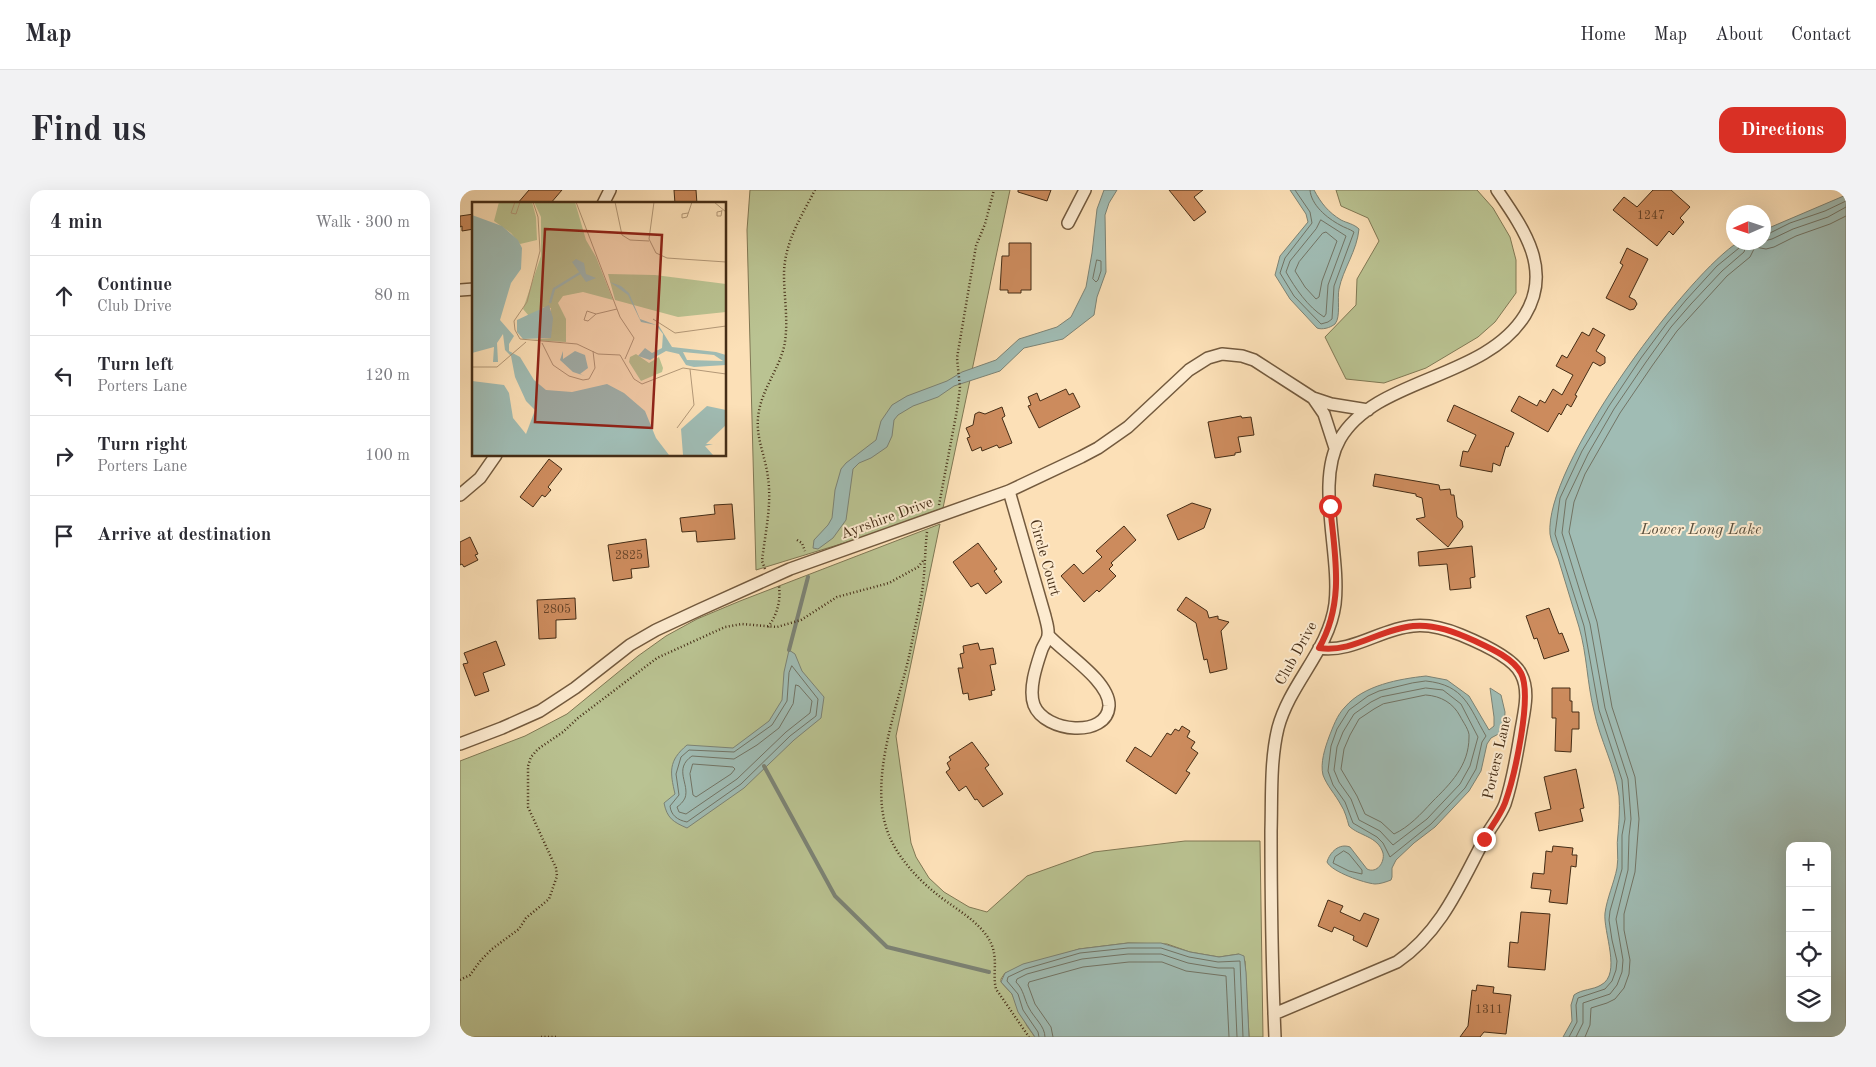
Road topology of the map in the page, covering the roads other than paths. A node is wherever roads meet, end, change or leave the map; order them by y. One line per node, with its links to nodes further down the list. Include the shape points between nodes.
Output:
1 (610, 190): 4 (street)
2 (1085, 190): 5 (street)
3 (1497, 190): 7 (street, Club Drive, via 1520,224 1534,256 1536,283 1534,298 1527,312 1511,333 1484,354)
4 (604, 202)
5 (1068, 223)
6 (1313, 398): 7 (street, Ayrshire Drive); 8 (street, Ayrshire Drive, via 1324,414); 10 (street, Ayrshire Drive, via 1254,360 1231,354 1208,358 1189,370 1142,416 1114,438 1064,466)
7 (1368, 410): 8 (street, Club Drive, via 1348,427)
8 (1335, 448): 13 (street, Club Drive, via 1330,490 1336,594 1330,626)
9 (495, 456): 11 (street, via 480,478)
10 (1008, 491): 12 (street, Circle Court, via 1043,607); 14 (street, Ayrshire Drive, via 808,562 656,630 540,711)
11 (460, 495)
12 (1048, 635): 12 (street, Circle Court, via 1033,688 1033,701 1038,713 1059,726 1080,727 1103,720 1109,703 1106,691)
13 (1319, 648): 15 (street, Club Drive, via 1291,694 1276,740 1271,856); 15 (street, Porters Lane, via 1351,646 1392,630 1415,626 1449,630 1494,651 1516,667 1526,692 1524,714 1505,804 1453,901 1435,927 1397,962)
14 (460, 744)
15 (1274, 1014): 16 (street, Club Drive)
16 (1275, 1037)

